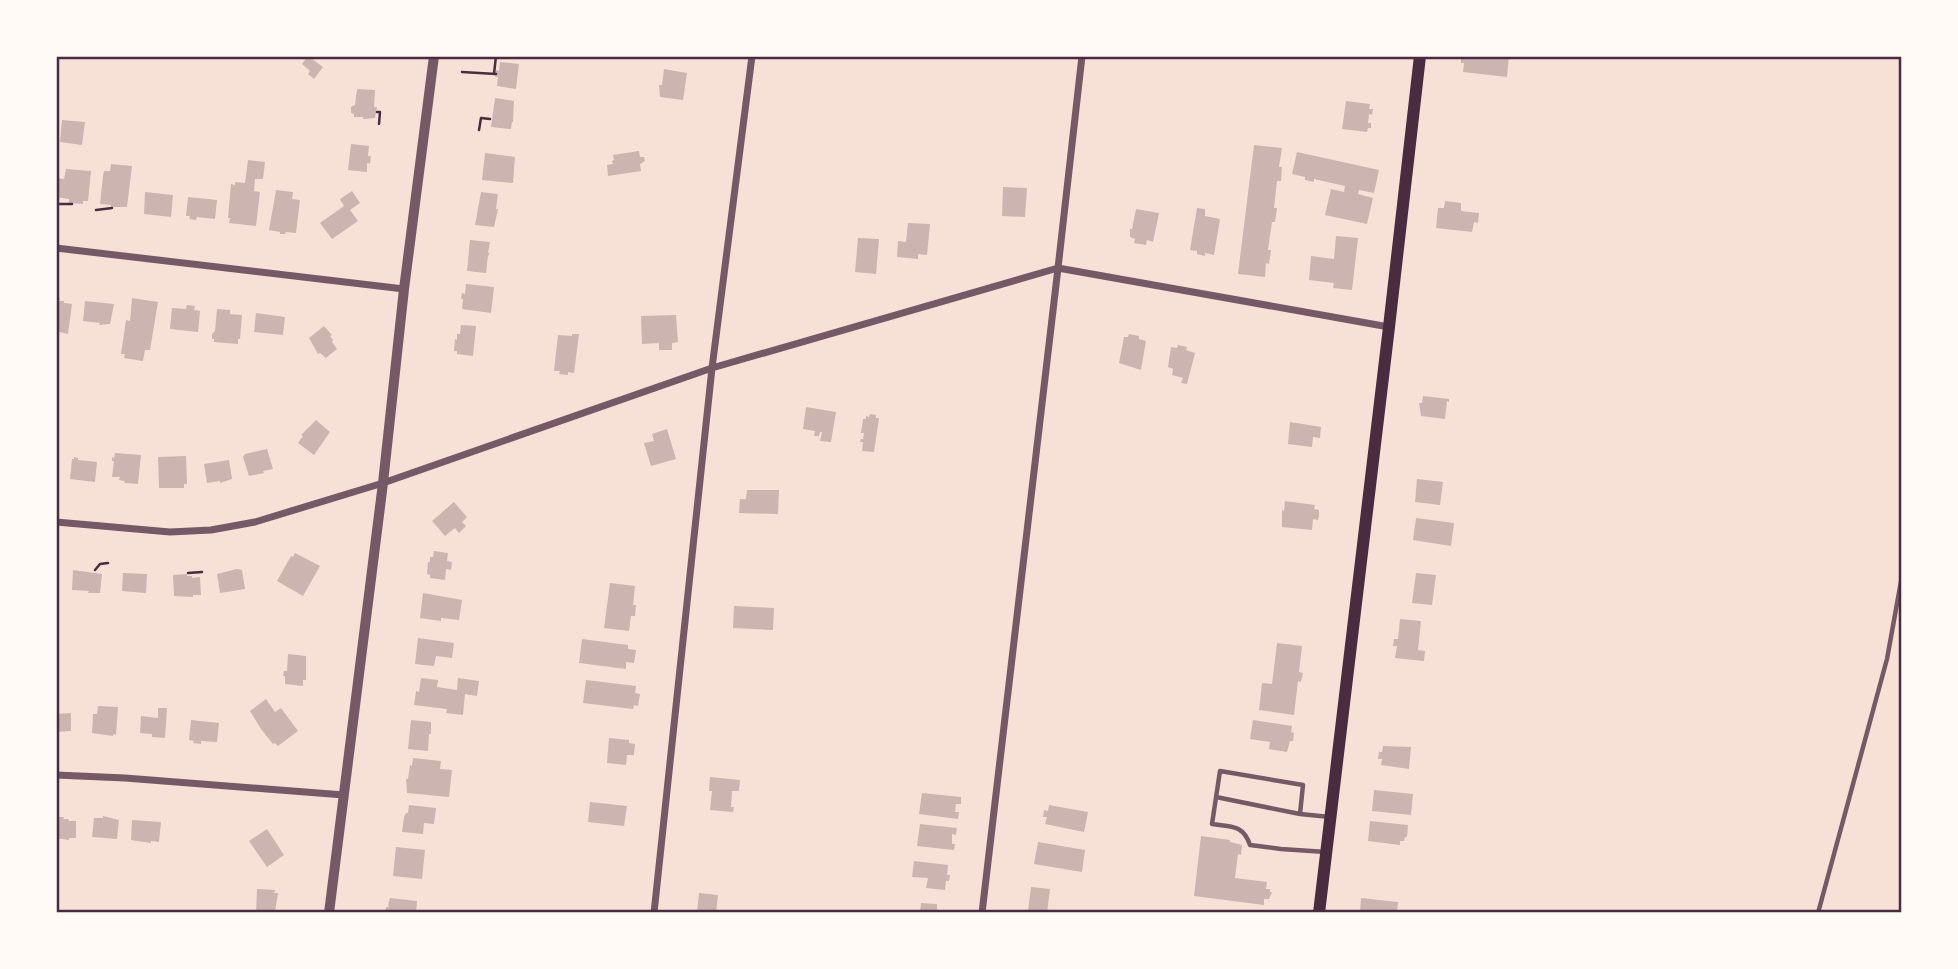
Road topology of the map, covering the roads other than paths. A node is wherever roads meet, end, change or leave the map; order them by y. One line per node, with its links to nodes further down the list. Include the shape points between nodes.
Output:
1 (435, 56): 7 (street)
2 (752, 56): 9 (street)
3 (1082, 56): 6 (street)
4 (1419, 56): 8 (main road)
5 (56, 248): 7 (street)
6 (1058, 268): 8 (street); 9 (street); 22 (street)
7 (404, 289): 10 (street)
8 (1390, 327): 18 (main road)
9 (712, 368): 10 (street); 21 (street)
10 (383, 484): 11 (street, via 255,522 211,530 156,532); 15 (street)
11 (56, 522)
12 (1902, 576): 13 (lane)
13 (1901, 590): 24 (lane, via 1887,659)
14 (56, 775): 15 (street)
15 (344, 795): 20 (street)
16 (1216, 797): 17 (lane); 17 (lane, via 1220,771 1303,785); 19 (lane, via 1212,824 1237,828 1246,834 1250,845)
17 (1300, 814): 18 (lane)
18 (1331, 817): 19 (main road)
19 (1326, 852): 23 (main road)
20 (329, 913)
21 (654, 913)
22 (982, 913)
23 (1319, 913)
24 (1818, 913)

